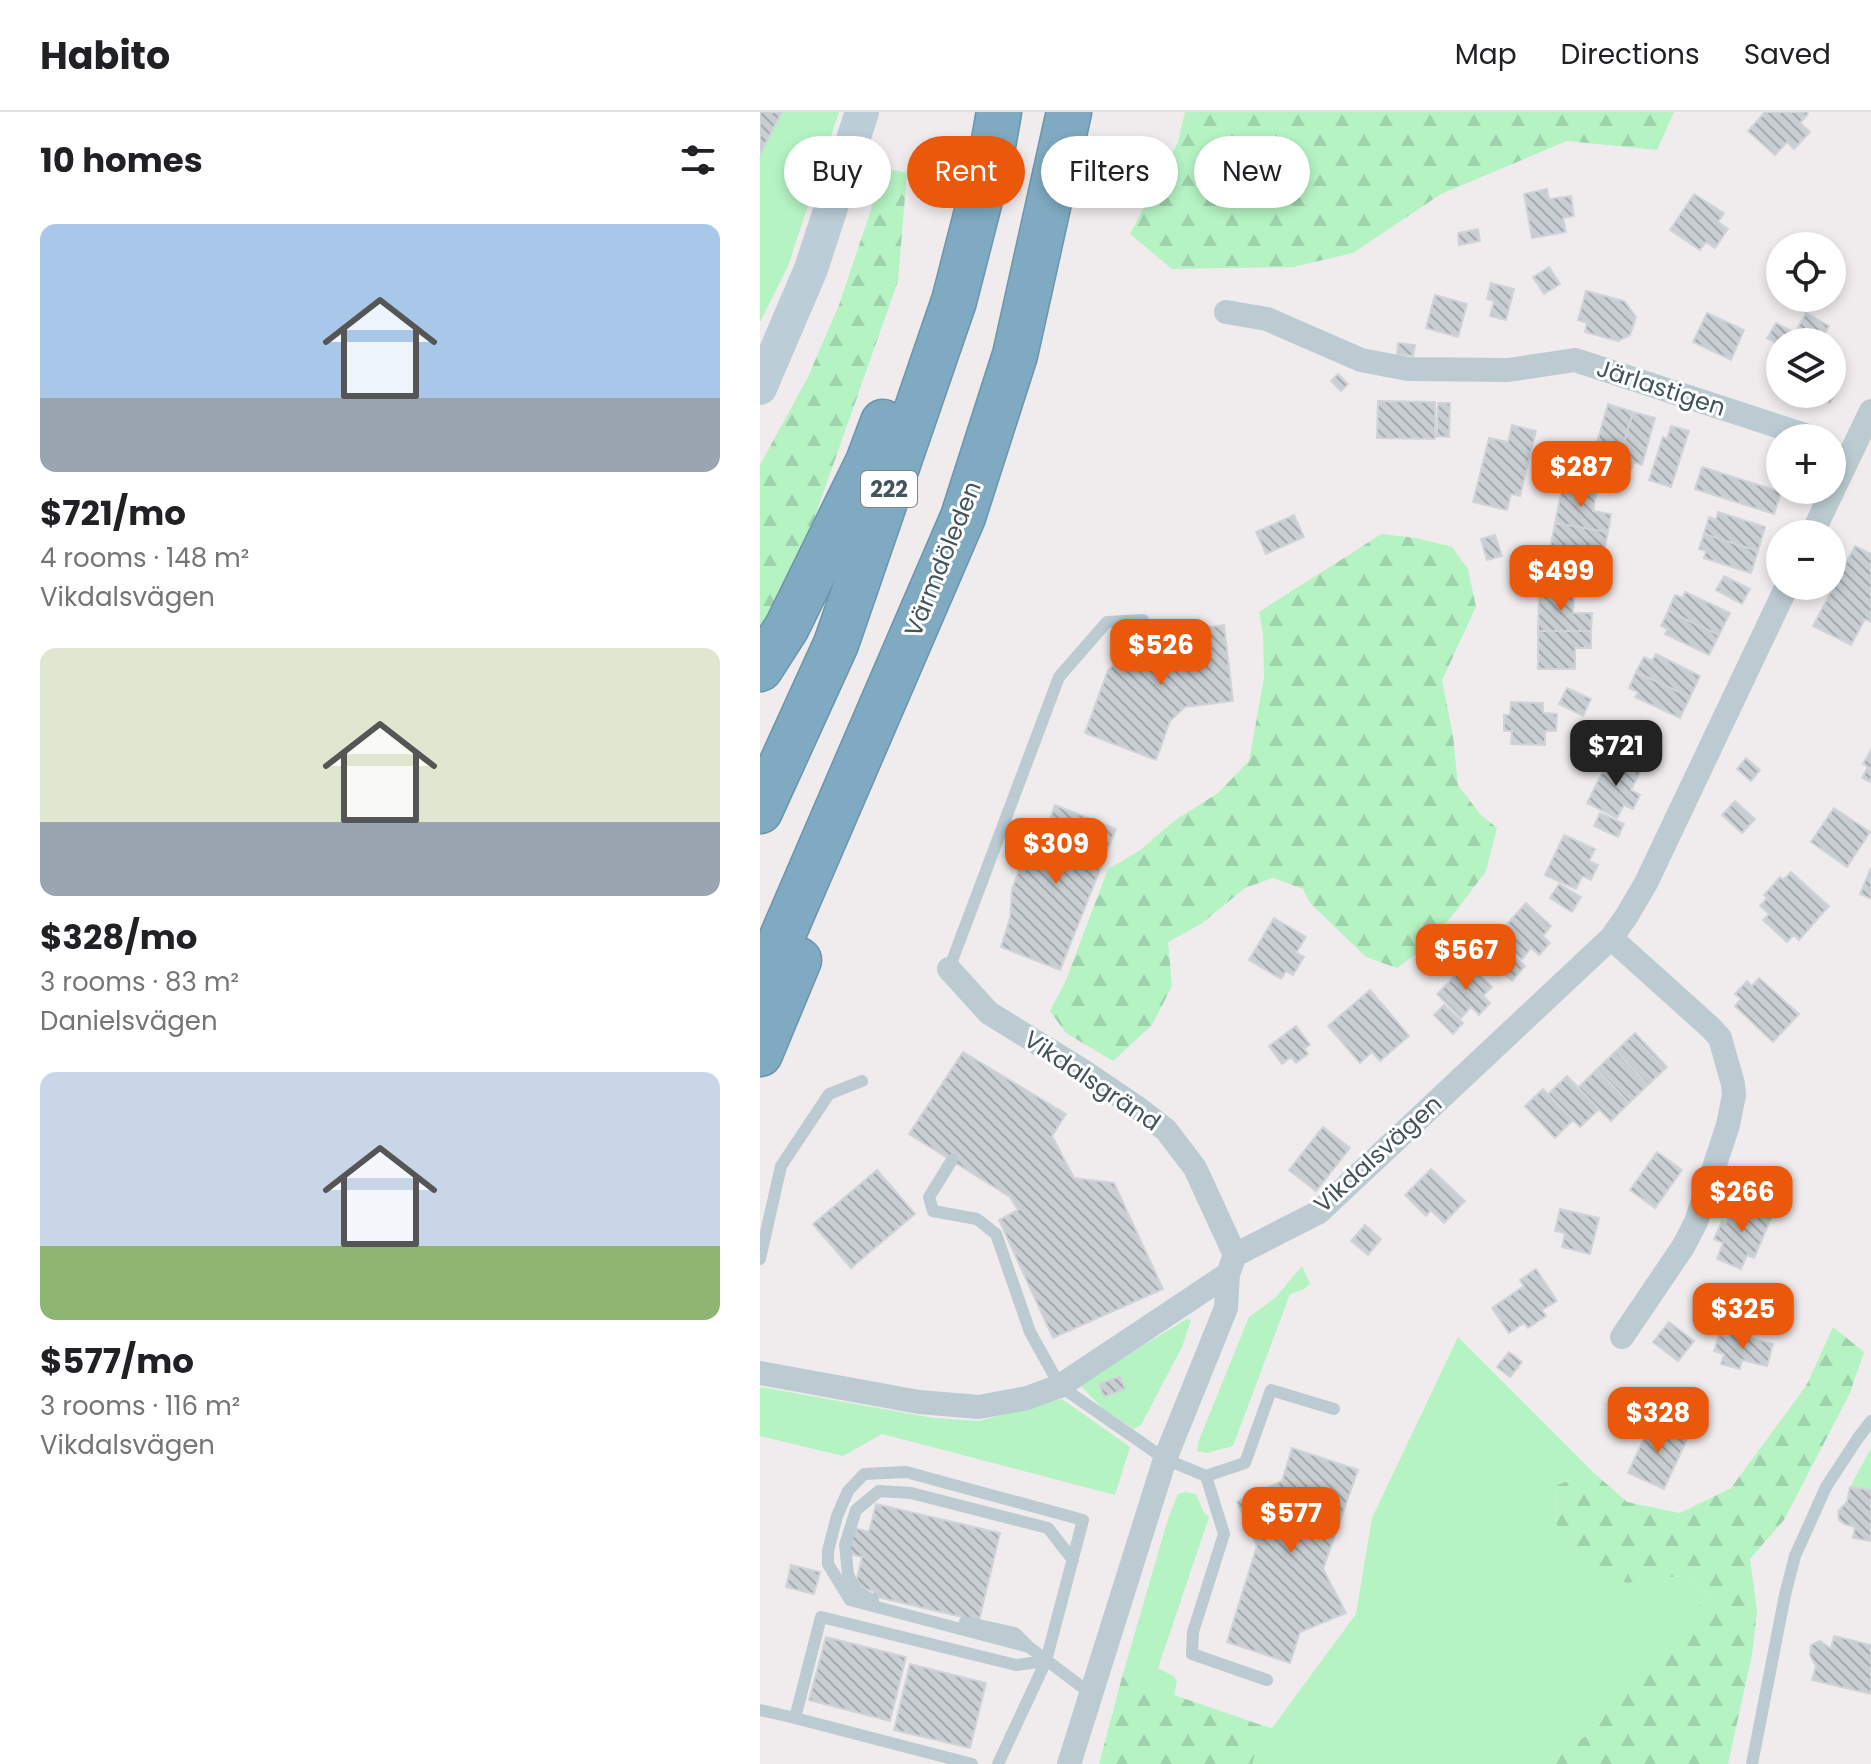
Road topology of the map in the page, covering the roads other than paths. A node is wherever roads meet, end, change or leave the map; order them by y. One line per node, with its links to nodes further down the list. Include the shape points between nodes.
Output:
1 (862, 112): 8 (street, via 811,269)
2 (999, 112): 4 (highway, 222)
3 (1069, 112): 12 (highway, Värmdöleden, via 1015,355)
4 (995, 136)
5 (969, 208): 15 (highway, via 868,462 787,627)
6 (978, 208): 16 (highway, 222, via 954,301 836,644)
7 (1226, 312): 10 (street, Järlastigen, via 1267,319 1361,360 1408,369 1508,370 1575,360)
8 (760, 388)
9 (1871, 411): 11 (street)
10 (1771, 424)
11 (1846, 441)
12 (963, 517): 19 (highway, Värmdöleden); 20 (highway, via 882,759)
13 (1780, 600): 17 (street, Vikdalsvägen, via 1646,883)
14 (1143, 620): 18 (lane, via 1107,622 1059,677)
15 (760, 669)
16 (760, 811)
17 (1611, 938): 24 (street, Vikdalsvägen, via 1319,1212); 25 (street, via 1720,1038 1734,1095 1696,1222)
18 (949, 969): 24 (street, Vikdalsgränd, via 989,1013 1166,1130 1195,1168)
19 (760, 988)
20 (760, 1054)
21 (862, 1081): 23 (lane, via 829,1094 781,1166)
22 (952, 1160): 27 (lane, via 929,1197 933,1211 977,1219 996,1234 1030,1332)
23 (760, 1259)
24 (1232, 1264): 27 (street, Vikdalsvägen); 30 (street, via 1226,1308)
25 (1622, 1337)
26 (760, 1373): 27 (street, Vikdalsvägen, via 919,1402 979,1407)
27 (1060, 1386): 30 (lane)
28 (1334, 1409): 31 (lane, via 1271,1390 1245,1463)
29 (1871, 1421): 42 (lane, via 1826,1487 1795,1556)
30 (1165, 1459): 31 (lane); 36 (street)
31 (1206, 1476): 35 (lane, via 1224,1534 1193,1632 1192,1654)
32 (1073, 1560): 33 (lane, via 1048,1528 911,1493 879,1491 856,1510 845,1545 855,1591 869,1599 1015,1633); 33 (lane, via 1083,1520 906,1472 864,1474 848,1491 837,1516 828,1564 850,1600); 34 (lane)
33 (1029, 1647): 34 (lane)
34 (1046, 1661): 36 (lane); 38 (lane, via 1016,1665 821,1617); 40 (lane)
35 (1267, 1680)
36 (1090, 1693): 41 (street)
37 (760, 1710): 38 (lane)
38 (795, 1718): 39 (lane)
39 (972, 1764)
40 (998, 1764)
41 (1070, 1764)
42 (1752, 1764)

